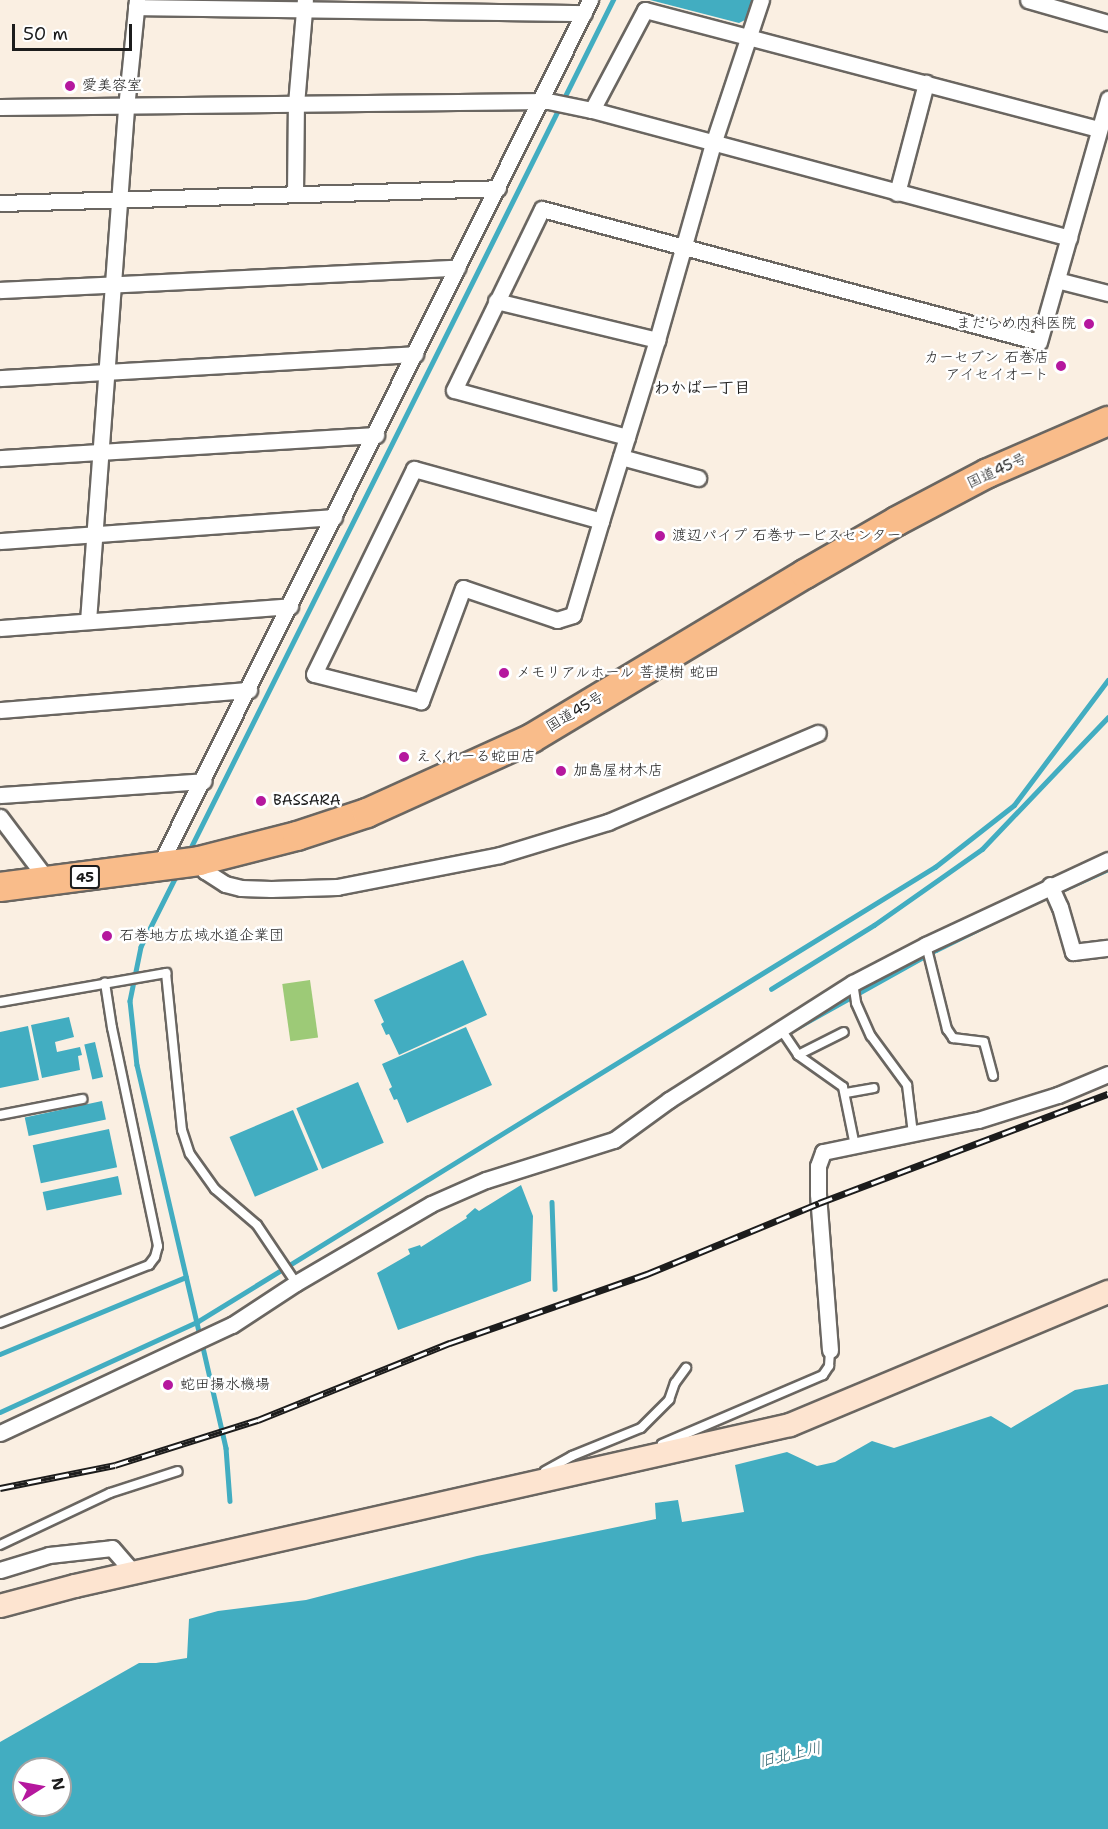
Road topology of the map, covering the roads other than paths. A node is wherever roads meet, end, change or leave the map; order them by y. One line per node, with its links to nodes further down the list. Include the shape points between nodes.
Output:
1 (761, 0): 7 (street)
2 (1028, 0): 6 (street)
3 (136, 4): 4 (street); 13 (street)
4 (305, 4): 5 (street); 11 (street)
5 (587, 7): 10 (street)
6 (1108, 23)
7 (749, 36): 8 (street); 14 (street, via 645,10); 16 (street)
8 (926, 84): 15 (street); 18 (street)
9 (1108, 99): 15 (street)
10 (544, 101): 11 (street); 14 (street); 17 (street)
11 (296, 104): 13 (street); 19 (street)
12 (0, 107): 13 (street)
13 (126, 108): 20 (street)
14 (592, 111): 16 (street)
15 (1099, 129): 22 (street)
16 (713, 144): 18 (street); 23 (street)
17 (498, 188): 19 (street); 24 (street)
18 (897, 193): 22 (street)
19 (295, 194): 20 (street)
20 (120, 199): 21 (street); 26 (street)
21 (0, 203)
22 (1069, 238): 25 (street)
23 (684, 248): 25 (street, via 1039,342); 29 (street, via 542,209); 30 (street)
24 (457, 268): 26 (street); 31 (street)
25 (1057, 280): 28 (street)
26 (114, 285): 27 (street); 32 (street)
27 (0, 290)
28 (1108, 293)
29 (496, 301): 30 (street); 36 (street, via 454,390)
30 (657, 340): 36 (street)
31 (415, 354): 32 (street); 35 (street)
32 (107, 371): 33 (street); 37 (street)
33 (0, 378)
34 (1108, 421): 55 (highway, 国道45号 / 45, via 988,473 897,521 532,738 367,813 297,836)
35 (376, 435): 37 (street); 41 (street)
36 (627, 437): 38 (street)
37 (101, 452): 39 (street); 43 (street)
38 (621, 457): 40 (street); 42 (street)
39 (0, 458)
40 (698, 478)
41 (334, 517): 43 (street); 45 (street)
42 (601, 521): 42 (street, via 414,469 314,674 421,700 463,588 557,620 573,615)
43 (94, 534): 44 (street); 46 (street)
44 (0, 541)
45 (290, 606): 46 (street); 48 (street)
46 (88, 621): 47 (street)
47 (0, 628)
48 (249, 690): 49 (street); 51 (street)
49 (0, 710)
50 (818, 734): 55 (street, via 608,822 500,855 337,887 241,888)
51 (204, 781): 52 (street); 55 (street)
52 (0, 795)
53 (0, 817): 56 (street)
54 (1108, 860): 58 (street)
55 (180, 865): 56 (highway, 国道45号 / 45)
56 (49, 882): 57 (highway, 国道45号 / 45)
57 (0, 887)
58 (1053, 891): 59 (street); 60 (street, via 1073,952)
59 (926, 946): 62 (street); 68 (lane, via 947,1029 953,1038 984,1042)
60 (1108, 948)
61 (105, 983): 63 (lane); 75 (lane, via 166,973 182,1130 190,1154 215,1189 257,1225); 77 (lane, via 158,1246 155,1257 149,1265)
62 (852, 983): 64 (street); 73 (lane, via 856,1004 875,1043 907,1085)
63 (0, 1002)
64 (780, 1028): 66 (lane); 75 (street, via 614,1140 486,1180 431,1204)
65 (844, 1032): 66 (lane)
66 (798, 1055): 70 (lane)
67 (1108, 1074): 73 (street, via 1008,1111)
68 (993, 1076)
69 (874, 1088): 70 (lane)
70 (846, 1093): 74 (lane)
71 (82, 1099): 72 (lane)
72 (0, 1115)
73 (913, 1134): 74 (street)
74 (855, 1146): 78 (street, via 823,1152 818,1166)
75 (296, 1283): 80 (street, via 192,1346)
76 (1108, 1292): 81 (street, via 790,1425)
77 (0, 1323)
78 (830, 1350): 81 (lane, via 824,1375 661,1445)
79 (686, 1368): 83 (lane, via 669,1400 641,1428 572,1456)
80 (0, 1433)
81 (650, 1459): 83 (street)
82 (178, 1471): 84 (lane, via 110,1493)
83 (513, 1489): 86 (street)
84 (0, 1545)
85 (0, 1570): 86 (street, via 49,1555 112,1548)
86 (134, 1573): 87 (street)
87 (0, 1606)

